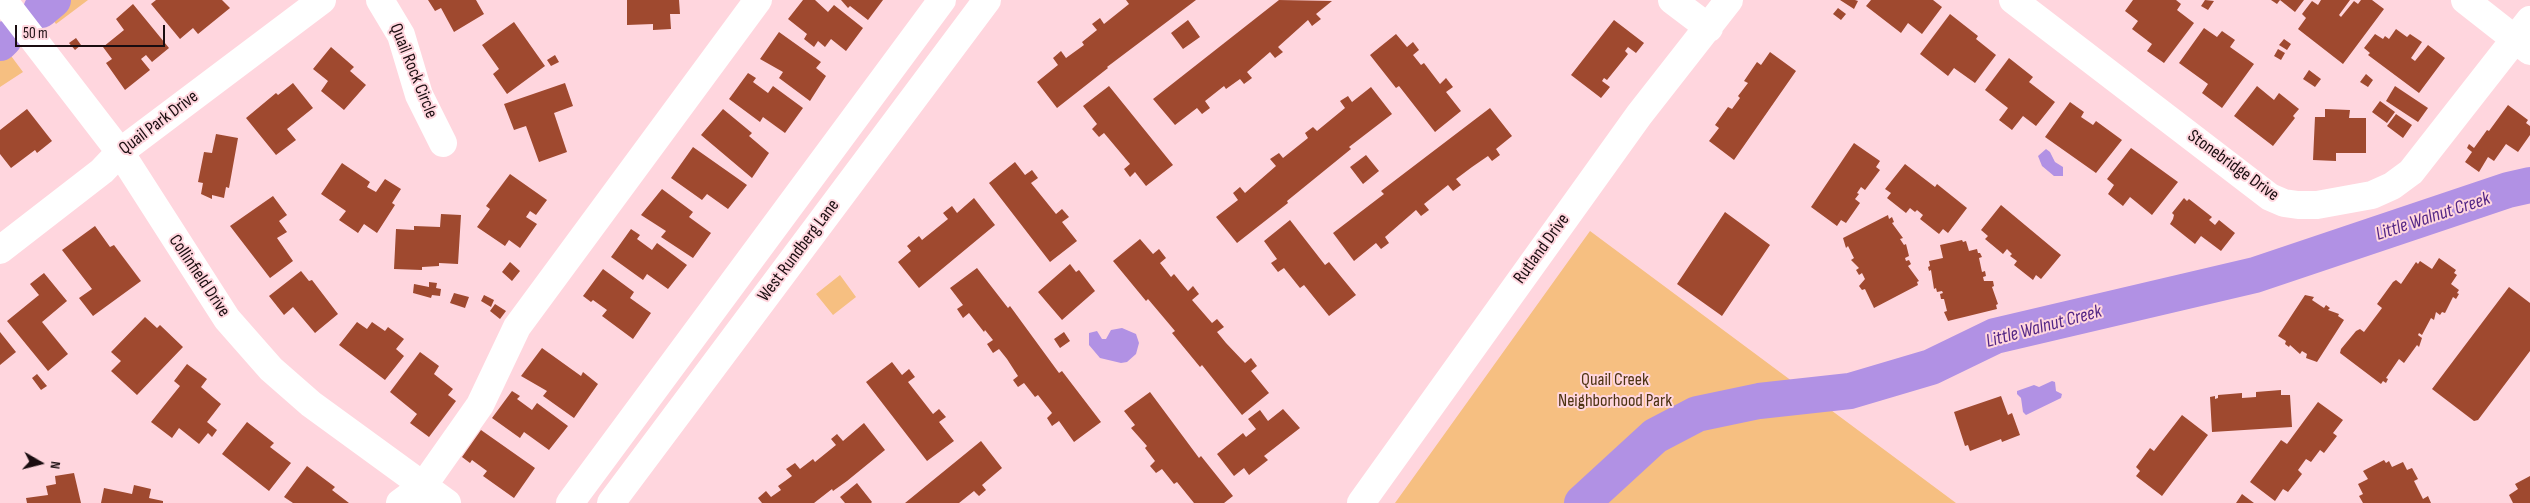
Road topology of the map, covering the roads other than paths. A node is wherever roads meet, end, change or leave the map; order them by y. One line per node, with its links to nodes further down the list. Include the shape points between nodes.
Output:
1 (3, 0): 14 (street, Collinfield Drive)
2 (322, 0): 14 (street, Quail Park Drive)
3 (380, 0): 13 (street, Quail Rock Circle, via 400,35 419,95)
4 (758, 0): 18 (street, via 516,327 480,405)
5 (942, 0): 15 (street, West Rundberg Lane)
6 (987, 0): 16 (street, West Rundberg Lane)
7 (1672, 0): 11 (street)
8 (1729, 0): 11 (street, Rutland Drive)
9 (2013, 0): 12 (street, Stonebridge Drive, via 2270,197 2298,205 2372,195 2411,172)
10 (2465, 0): 12 (street)
11 (1709, 28): 23 (street, Rutland Drive, via 1639,115)
12 (2525, 37)
13 (443, 143)
14 (120, 152): 17 (street, Quail Park Drive, via 102,171); 18 (street, Collinfield Drive, via 227,319 271,369 311,404)
15 (806, 184): 16 (street); 21 (street, West Rundberg Lane)
16 (833, 206): 22 (street, West Rundberg Lane)
17 (0, 250)
18 (423, 486): 19 (street); 20 (street, Collinfield Drive)
19 (400, 503)
20 (447, 503)
21 (570, 503)
22 (611, 503)
23 (1361, 503)

